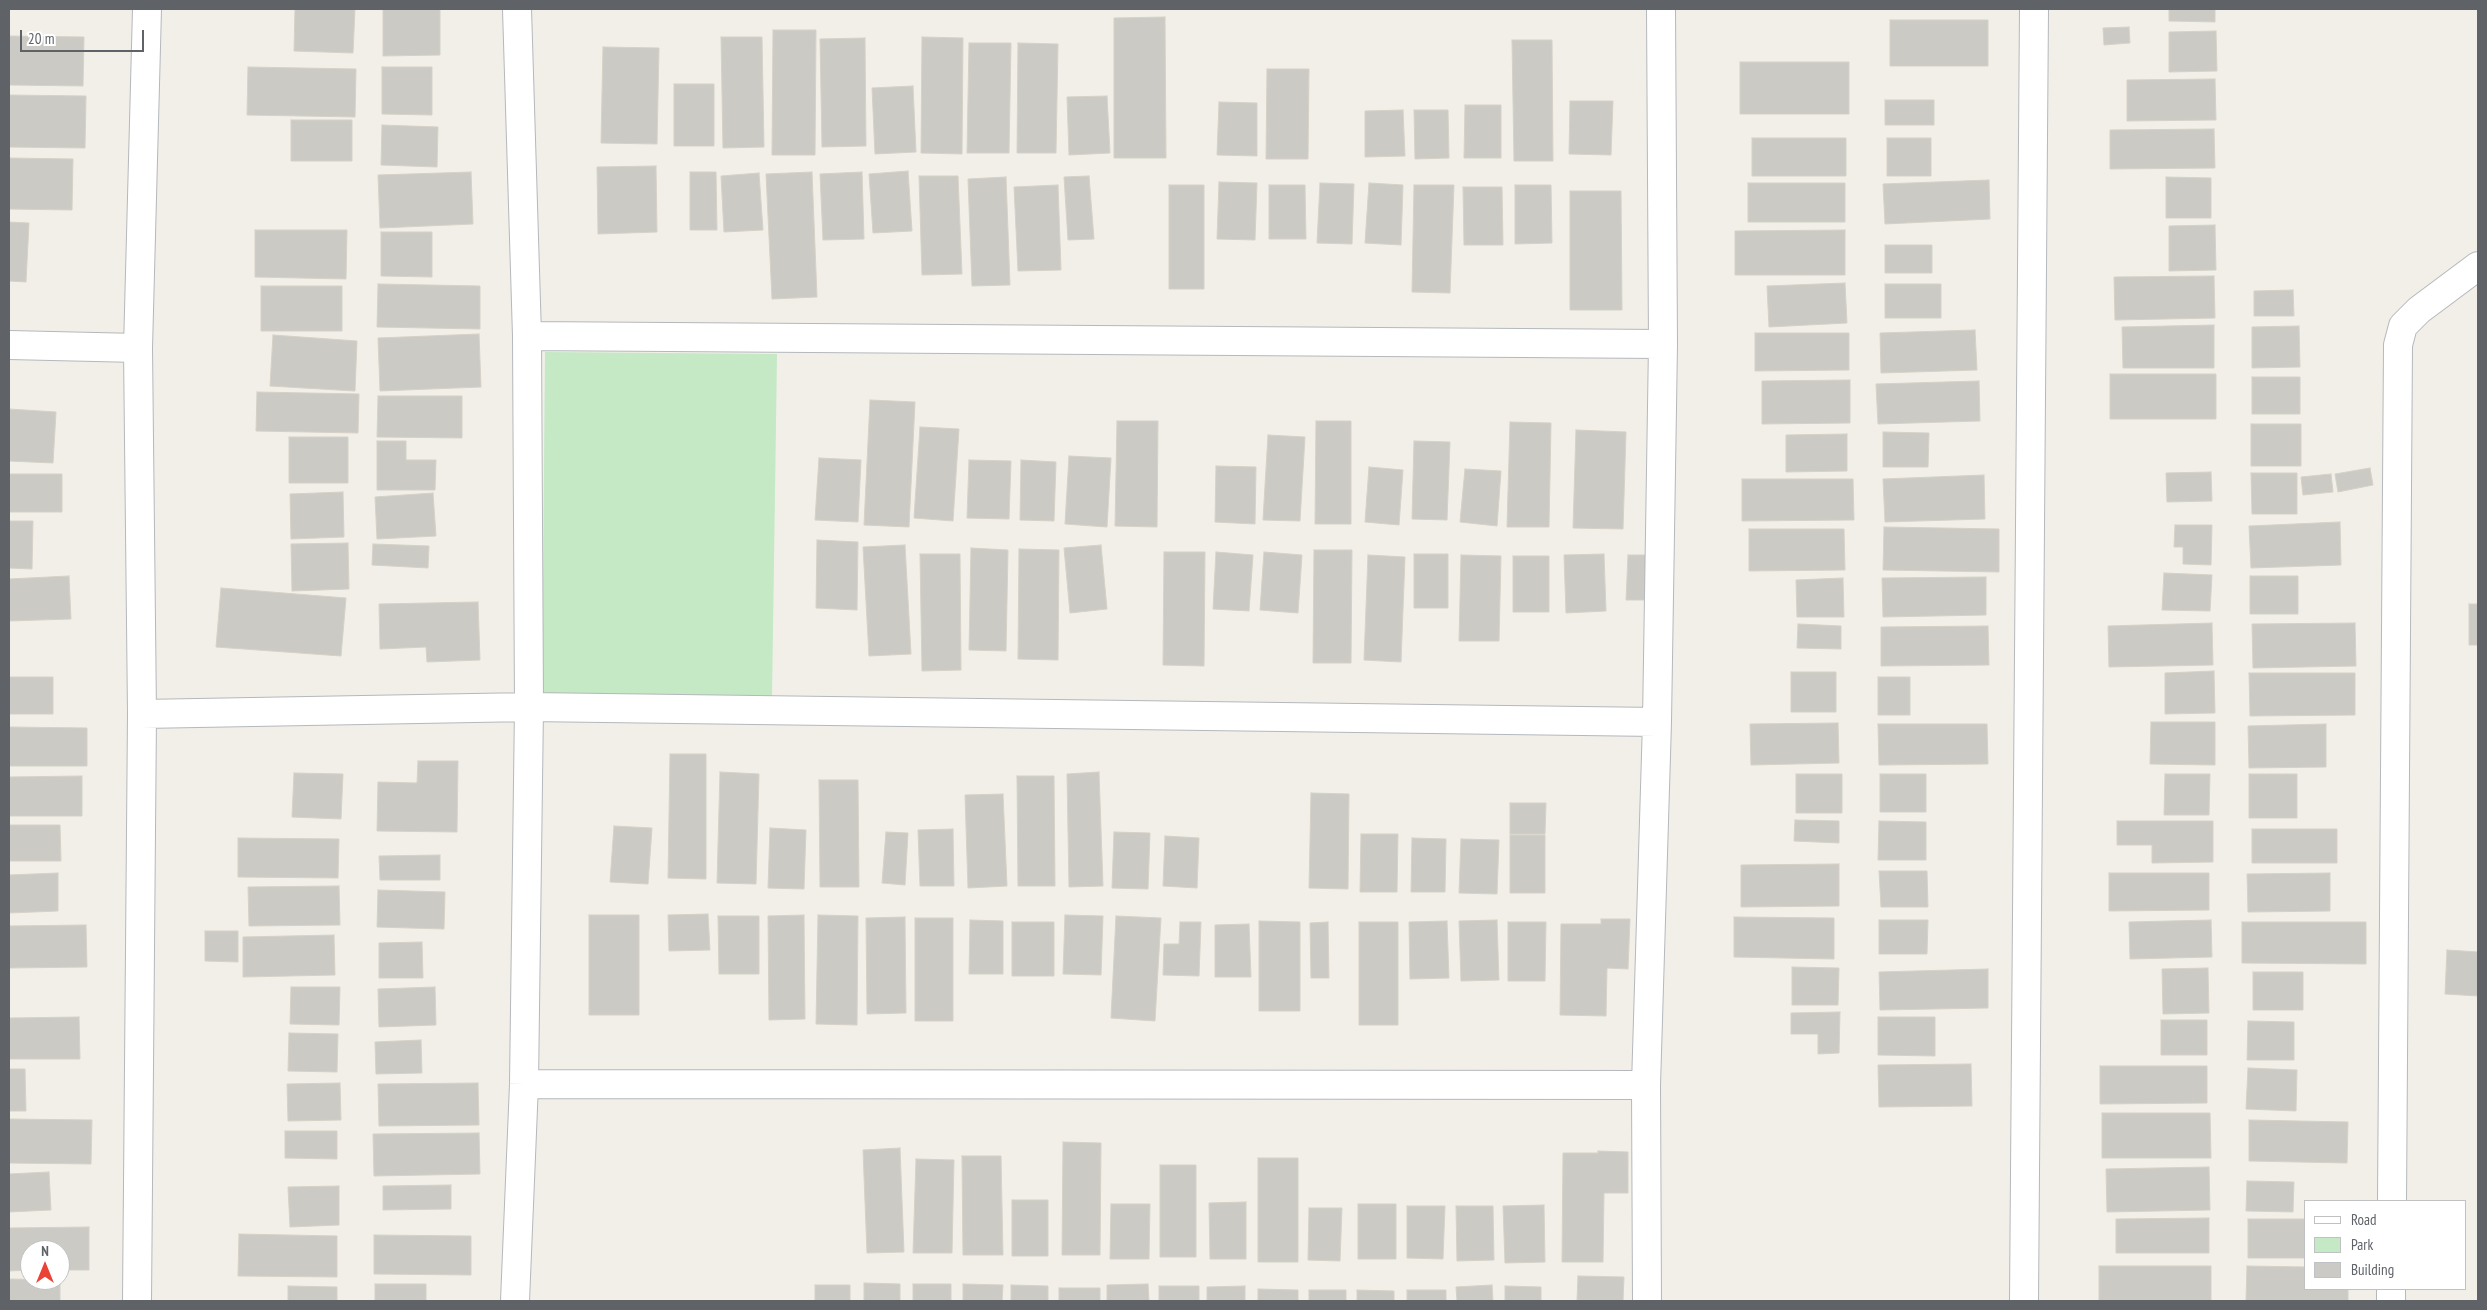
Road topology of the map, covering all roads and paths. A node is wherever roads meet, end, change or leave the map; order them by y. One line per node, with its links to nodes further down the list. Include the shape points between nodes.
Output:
1 (147, 9): 9 (street)
2 (517, 9): 6 (street)
3 (1661, 9): 7 (street)
4 (2034, 9): 19 (street)
5 (2478, 266): 15 (street, via 2419,310 2403,326 2398,345)
6 (527, 336): 7 (street); 10 (street)
7 (1663, 344): 12 (street)
8 (9, 345): 9 (street)
9 (138, 348): 11 (street)
10 (529, 707): 11 (street); 12 (street); 13 (street)
11 (142, 714): 16 (street)
12 (1657, 722): 14 (street)
13 (524, 1084): 14 (street); 17 (street)
14 (1646, 1085): 18 (street)
15 (2392, 1200)
16 (137, 1301)
17 (515, 1301)
18 (1647, 1301)
19 (2024, 1301)

